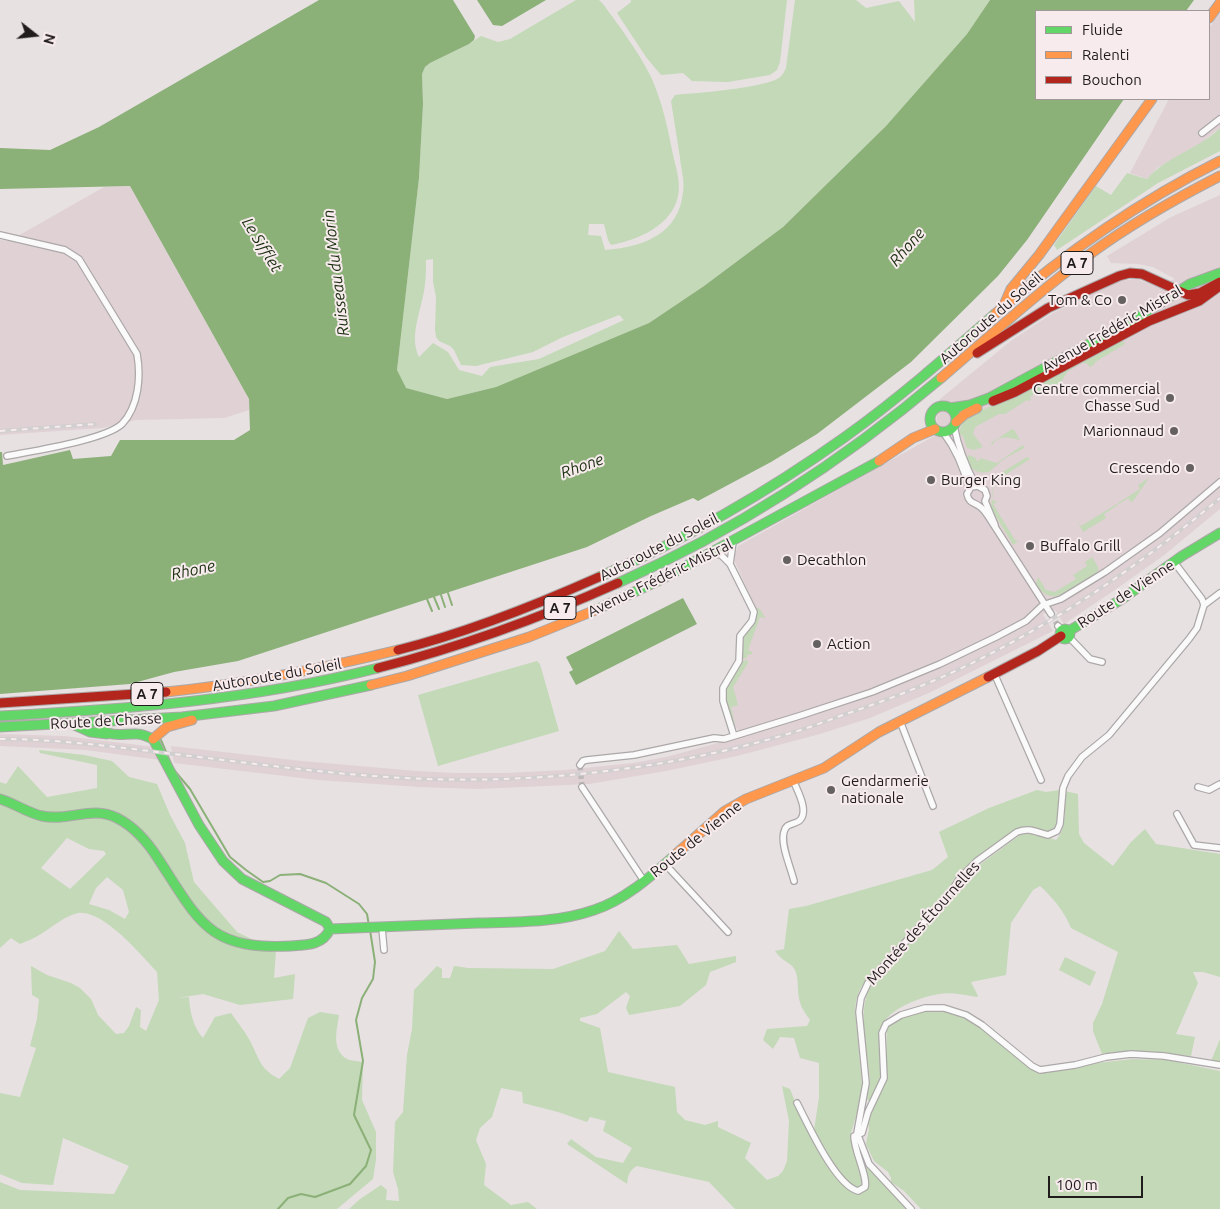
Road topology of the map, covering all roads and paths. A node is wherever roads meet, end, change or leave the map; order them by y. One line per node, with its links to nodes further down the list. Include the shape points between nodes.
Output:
1 (1220, 3): 2 (main road)
2 (1210, 17)
3 (1151, 100): 14 (main road, via 1039,256 1011,289)
4 (1220, 119): 5 (street)
5 (1202, 134)
6 (1220, 161): 14 (main road, Autoroute du Soleil / A 7, via 1104,228)
7 (1220, 176): 15 (main road, Autoroute du Soleil / A 7, via 1146,217 1083,259)
8 (0, 235): 22 (street, via 65,250 79,259 137,354 139,365 132,410 122,424 92,438)
9 (1220, 273): 10 (main road, Avenue Frédéric Mistral)
10 (1190, 284): 12 (main road, Avenue Frédéric Mistral); 13 (main road, via 1194,292)
11 (1220, 284): 13 (main road); 18 (main road, Avenue Frédéric Mistral, via 1199,302 1149,321 1015,392 965,414)
12 (1174, 294): 13 (main road); 15 (main road, via 1163,283 1136,272 1112,278 1048,307); 16 (main road, Avenue Frédéric Mistral, via 1135,319 989,398 969,406)
13 (1200, 294)
14 (1002, 308): 41 (main road, Autoroute du Soleil / A 7, via 900,395 788,475 722,516 546,600 413,646 294,674 177,692)
15 (961, 362): 43 (main road, Autoroute du Soleil / A 7, via 853,447 756,510 629,578 519,624 400,663 260,693 156,706)
16 (950, 408): 17 (main road, via 936,408); 18 (main road, via 955,413)
17 (930, 419): 19 (main road); 20 (main road, Avenue Frédéric Mistral)
18 (955, 424): 19 (main road, via 951,430); 21 (street)
19 (939, 431): 20 (main road, Avenue Frédéric Mistral); 21 (street)
20 (914, 438): 30 (main road, Avenue Frédéric Mistral, via 870,467)
21 (959, 453): 24 (street); 25 (street)
22 (7, 456)
23 (1220, 482): 35 (street, via 1166,528 1105,572 1062,599)
24 (976, 486): 25 (street); 26 (street, via 985,490)
25 (969, 489): 27 (street, via 969,501)
26 (984, 501): 27 (street); 28 (street)
27 (978, 505): 28 (street)
28 (994, 525): 35 (street)
29 (1220, 533): 32 (main road, Route de Vienne)
30 (733, 542): 31 (main road, Avenue Frédéric Mistral); 33 (street)
31 (712, 553): 33 (street, via 721,555); 42 (main road, Avenue Frédéric Mistral, via 628,596 529,637 407,676 343,692)
32 (1174, 562): 36 (street, via 1198,591); 38 (main road, Route de Vienne, via 1122,599)
33 (730, 564): 49 (street, via 754,616 740,636 739,661 723,688 723,701)
34 (1220, 593): 36 (street)
35 (1043, 605): 37 (street); 49 (street, via 1026,621 940,664 872,692)
36 (1204, 605): 70 (street, Montée des Étournelles, via 1190,639 1109,735 1082,757 1068,776 1063,788 1057,831 1048,835 1034,829 1017,832 977,861 942,904 868,983 859,1005 866,1083)
37 (1050, 614)
38 (1064, 632): 39 (street, via 1090,659); 40 (main road, Route de Vienne, via 1038,651)
39 (1102, 662)
40 (994, 673): 45 (main road, Route de Vienne); 53 (street)
41 (0, 703)
42 (213, 714): 44 (main road, Route de Chasse); 50 (main road, via 167,727)
43 (0, 716)
44 (98, 721): 46 (main road, Route de Chasse); 48 (main road, via 102,732)
45 (900, 721): 52 (main road, Route de Vienne, via 824,768); 58 (street)
46 (69, 723): 47 (main road, Route de Chasse); 48 (main road, via 90,732)
47 (0, 727)
48 (109, 734): 50 (main road, via 139,734)
49 (734, 736): 51 (street, via 634,755 587,760)
50 (155, 742): 65 (main road, via 199,825 223,860 242,878 326,922)
51 (580, 765)
52 (793, 780): 61 (main road, Route de Vienne, via 746,798 725,811); 63 (street, via 803,807 802,814 784,830 783,841)
53 (1041, 780)
54 (1220, 784): 56 (street, via 1209,790)
55 (582, 787): 62 (street)
56 (1198, 787)
57 (0, 799): 65 (main road, via 41,816 92,811 118,818 147,842 181,897 201,922 231,941 252,947 307,945 325,939)
58 (933, 806)
59 (1177, 814): 60 (street, via 1194,844)
60 (1220, 848)
61 (665, 864): 62 (main road, Route de Vienne); 66 (street)
62 (644, 881): 64 (main road, Route de Vienne, via 617,900 573,916 532,921)
63 (794, 881)
64 (374, 928): 65 (main road, Route de Vienne); 67 (street)
65 (330, 929)
66 (728, 932)
67 (384, 950)
68 (1220, 1066): 70 (street, via 1132,1054 1040,1070 966,1015 944,1008 925,1008 901,1015 886,1024 882,1033 884,1078 862,1133)
69 (797, 1103): 70 (street, via 834,1170 858,1192 866,1184 854,1143)
70 (857, 1134): 71 (street, via 869,1164)
71 (912, 1209)

